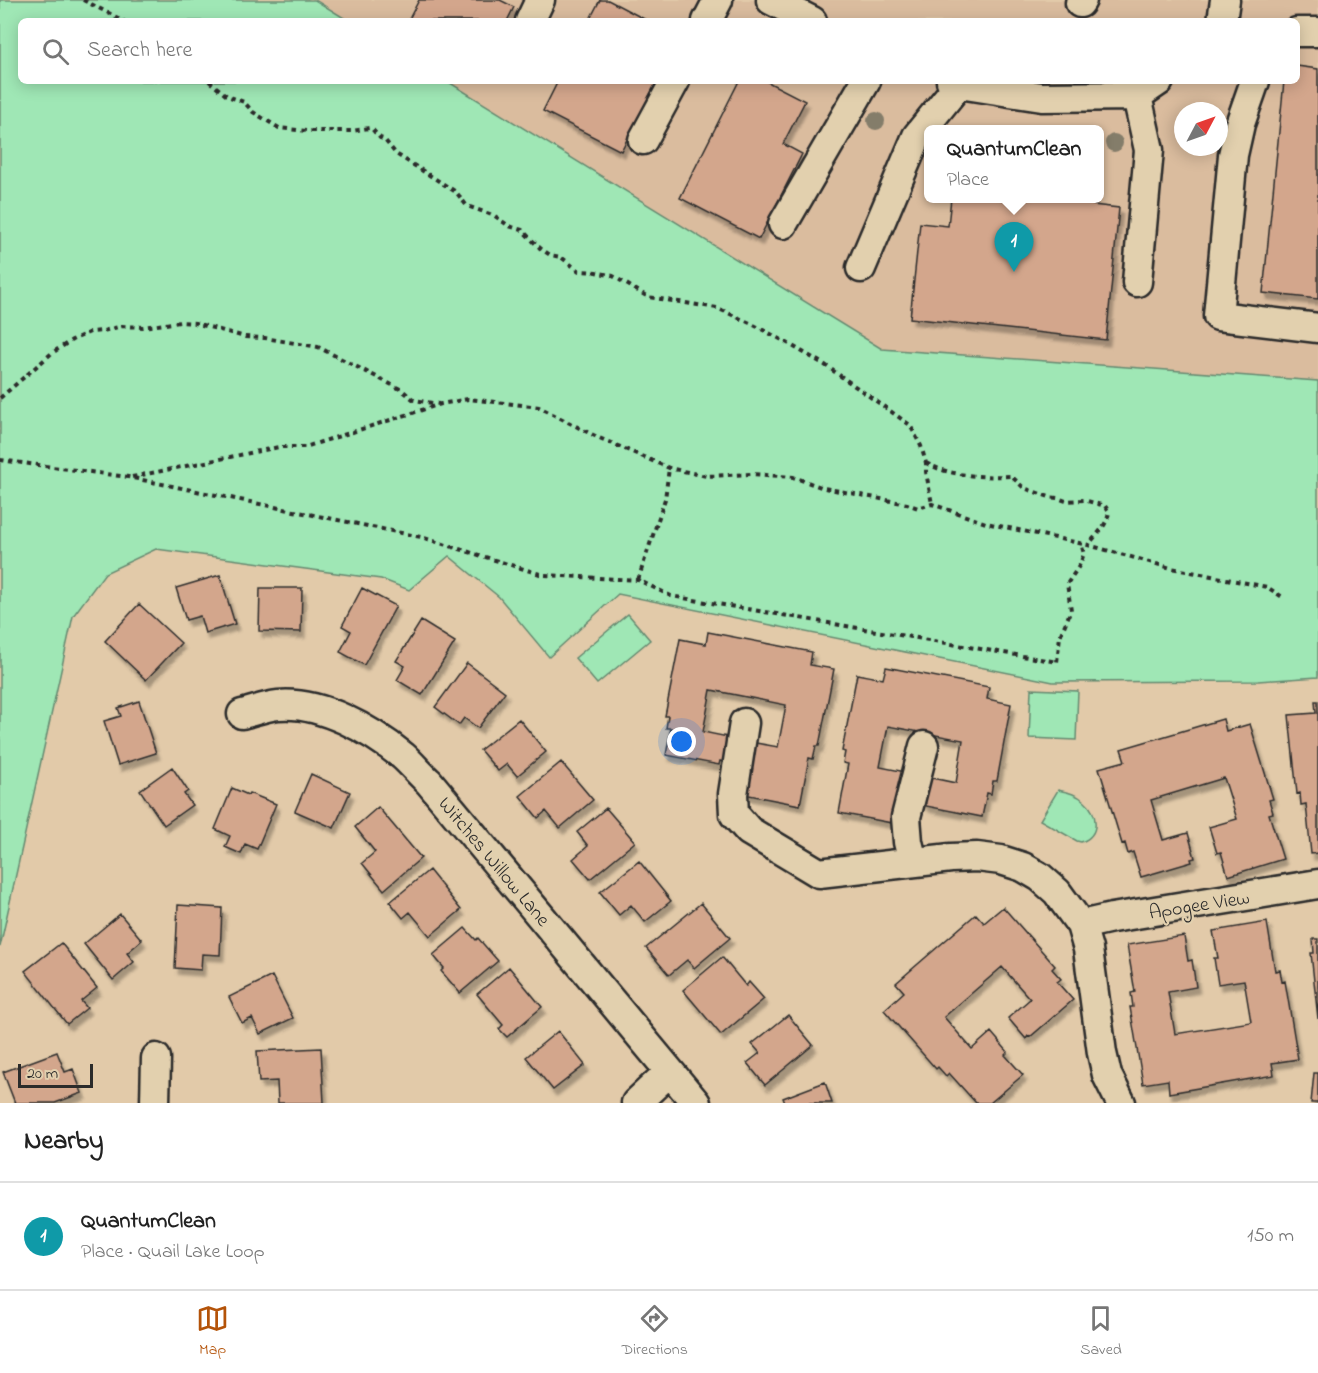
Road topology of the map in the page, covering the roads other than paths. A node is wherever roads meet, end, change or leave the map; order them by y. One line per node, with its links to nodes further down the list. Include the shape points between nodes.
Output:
1 (540, 0): 5 (street)
2 (718, 0): 6 (street)
3 (771, 0): 7 (street)
4 (1225, 0): 8 (street)
5 (531, 18)
6 (709, 18)
7 (806, 18)
8 (1222, 18)
9 (1300, 32): 10 (street)
10 (1318, 32)
11 (673, 84): 17 (street)
12 (864, 84): 18 (street)
13 (954, 84): 19 (street, via 916,136)
14 (966, 84): 16 (street, via 1042,98)
15 (1254, 84): 21 (street, via 1233,155 1218,316)
16 (1148, 88): 20 (street, via 1149,150)
17 (643, 140)
18 (783, 224)
19 (861, 268)
20 (1137, 282)
21 (1318, 328)
22 (242, 714): 29 (street, Witches Willow Lane, via 278,705 309,707 369,732 403,756 429,782)
23 (744, 723): 25 (street, via 733,794 735,814 748,831 819,873)
24 (924, 746): 25 (street, via 906,817)
25 (913, 862): 27 (street, via 977,857 1023,867 1057,892)
26 (1318, 884): 27 (street, Apogee View)
27 (1081, 925): 33 (street, via 1088,949 1102,1053 1107,1075)
28 (156, 1058): 30 (street)
29 (669, 1072): 31 (street); 32 (street, Witches Willow Lane)
30 (155, 1103)
31 (636, 1103)
32 (696, 1103)
33 (1121, 1103)

